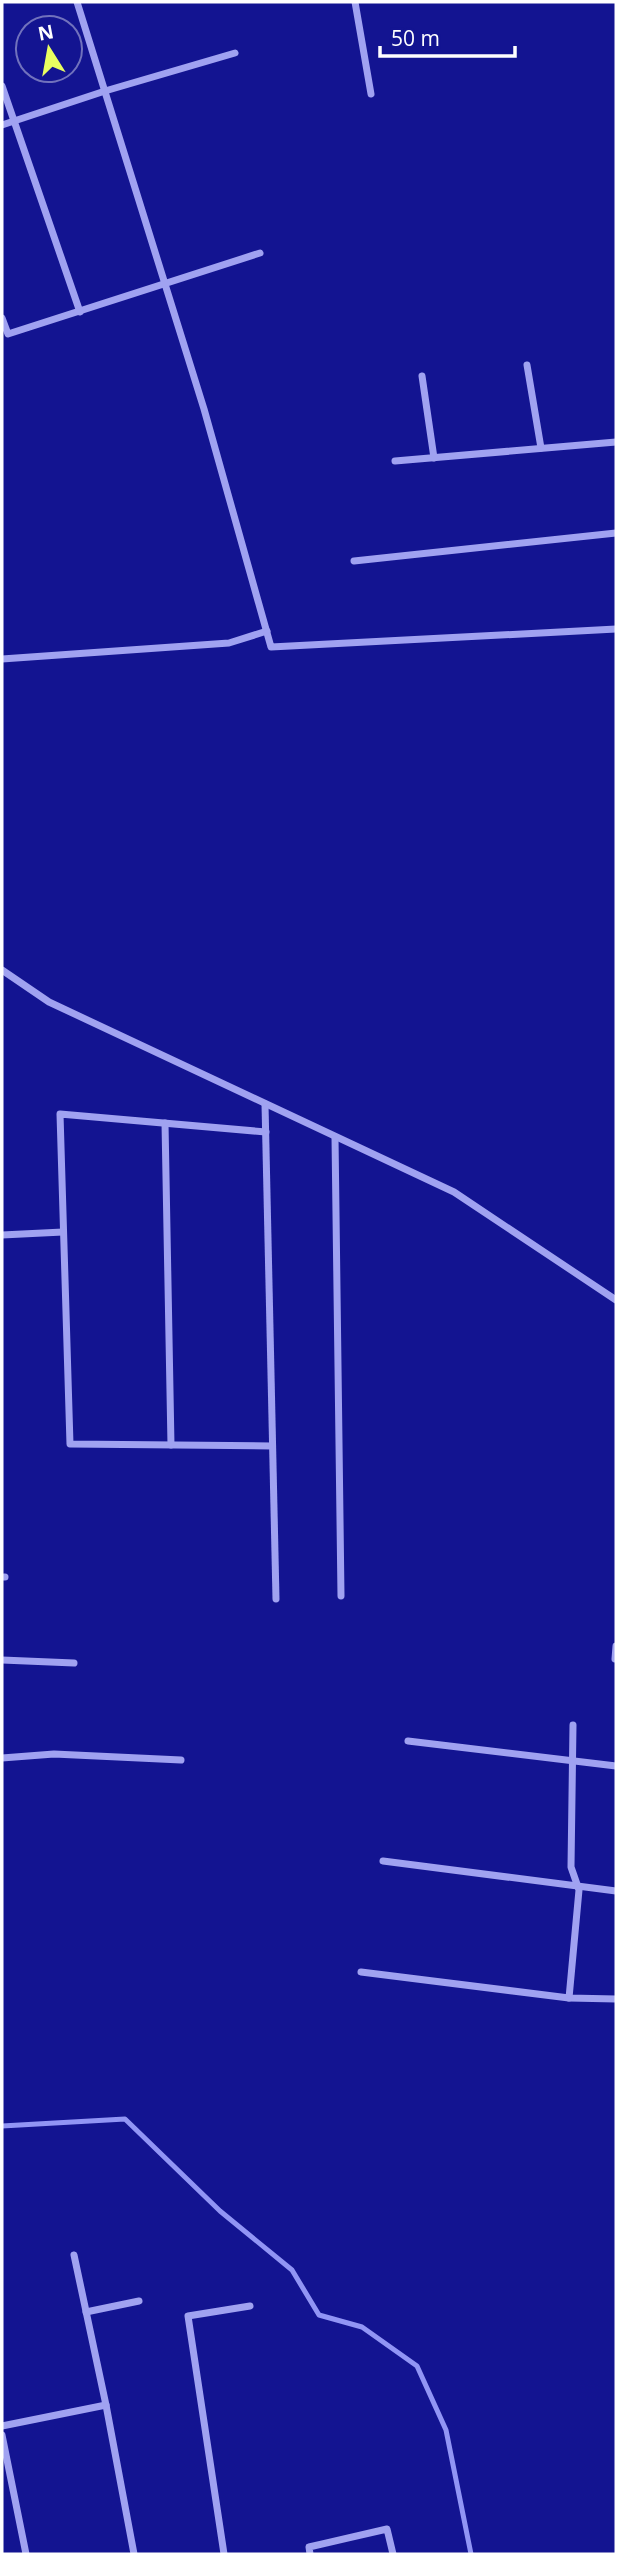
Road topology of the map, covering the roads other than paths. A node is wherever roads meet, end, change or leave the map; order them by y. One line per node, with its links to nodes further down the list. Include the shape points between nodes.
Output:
1 (77, 2): 5 (street)
2 (355, 2): 6 (street)
3 (235, 53): 5 (street)
4 (2, 86): 7 (street)
5 (105, 91): 7 (street); 10 (street)
6 (371, 93)
7 (14, 122): 8 (street); 11 (street)
8 (2, 125)
9 (260, 253): 10 (street)
10 (165, 283): 11 (street); 22 (street)
11 (80, 312): 12 (street, via 8,334)
12 (2, 318)
13 (527, 365): 16 (street)
14 (422, 376): 17 (street)
15 (616, 442): 16 (street)
16 (541, 448): 17 (street)
17 (434, 457): 18 (street)
18 (395, 461)
19 (616, 533): 20 (street)
20 (354, 561)
21 (616, 629): 22 (street, via 271,647)
22 (267, 631): 23 (street, via 229,643)
23 (2, 659)
24 (2, 970): 25 (street, via 49,1002)
25 (265, 1104): 27 (street); 28 (street)
26 (165, 1123): 27 (street); 29 (street, via 60,1114); 32 (street)
27 (266, 1132): 33 (street)
28 (335, 1137): 31 (street, via 454,1192); 34 (street)
29 (63, 1232): 30 (street); 32 (street, via 70,1444)
30 (2, 1235)
31 (616, 1300)
32 (171, 1445): 33 (street)
33 (272, 1446): 35 (street)
34 (341, 1596)
35 (276, 1599)
36 (616, 1646): 37 (street)
37 (615, 1659)
38 (2, 1660): 39 (street)
39 (74, 1663)
40 (573, 1725): 44 (street)
41 (408, 1741): 44 (street)
42 (2, 1758): 43 (street, via 54,1754)
43 (181, 1760)
44 (573, 1761): 45 (street); 47 (street, via 571,1867)
45 (616, 1766)
46 (383, 1861): 47 (street)
47 (578, 1886): 48 (street); 50 (street)
48 (616, 1891)
49 (361, 1972): 50 (street)
50 (569, 1998): 51 (street)
51 (616, 1999)
52 (74, 2255): 55 (street)
53 (139, 2301): 55 (street)
54 (250, 2306): 61 (street, via 188,2316)
55 (86, 2312): 56 (street)
56 (106, 2405): 57 (street); 60 (street)
57 (2, 2426)
58 (2, 2435): 59 (street)
59 (26, 2554)
60 (134, 2554)
61 (224, 2554)
62 (310, 2554): 63 (street, via 309,2547 387,2529)
63 (393, 2554)

